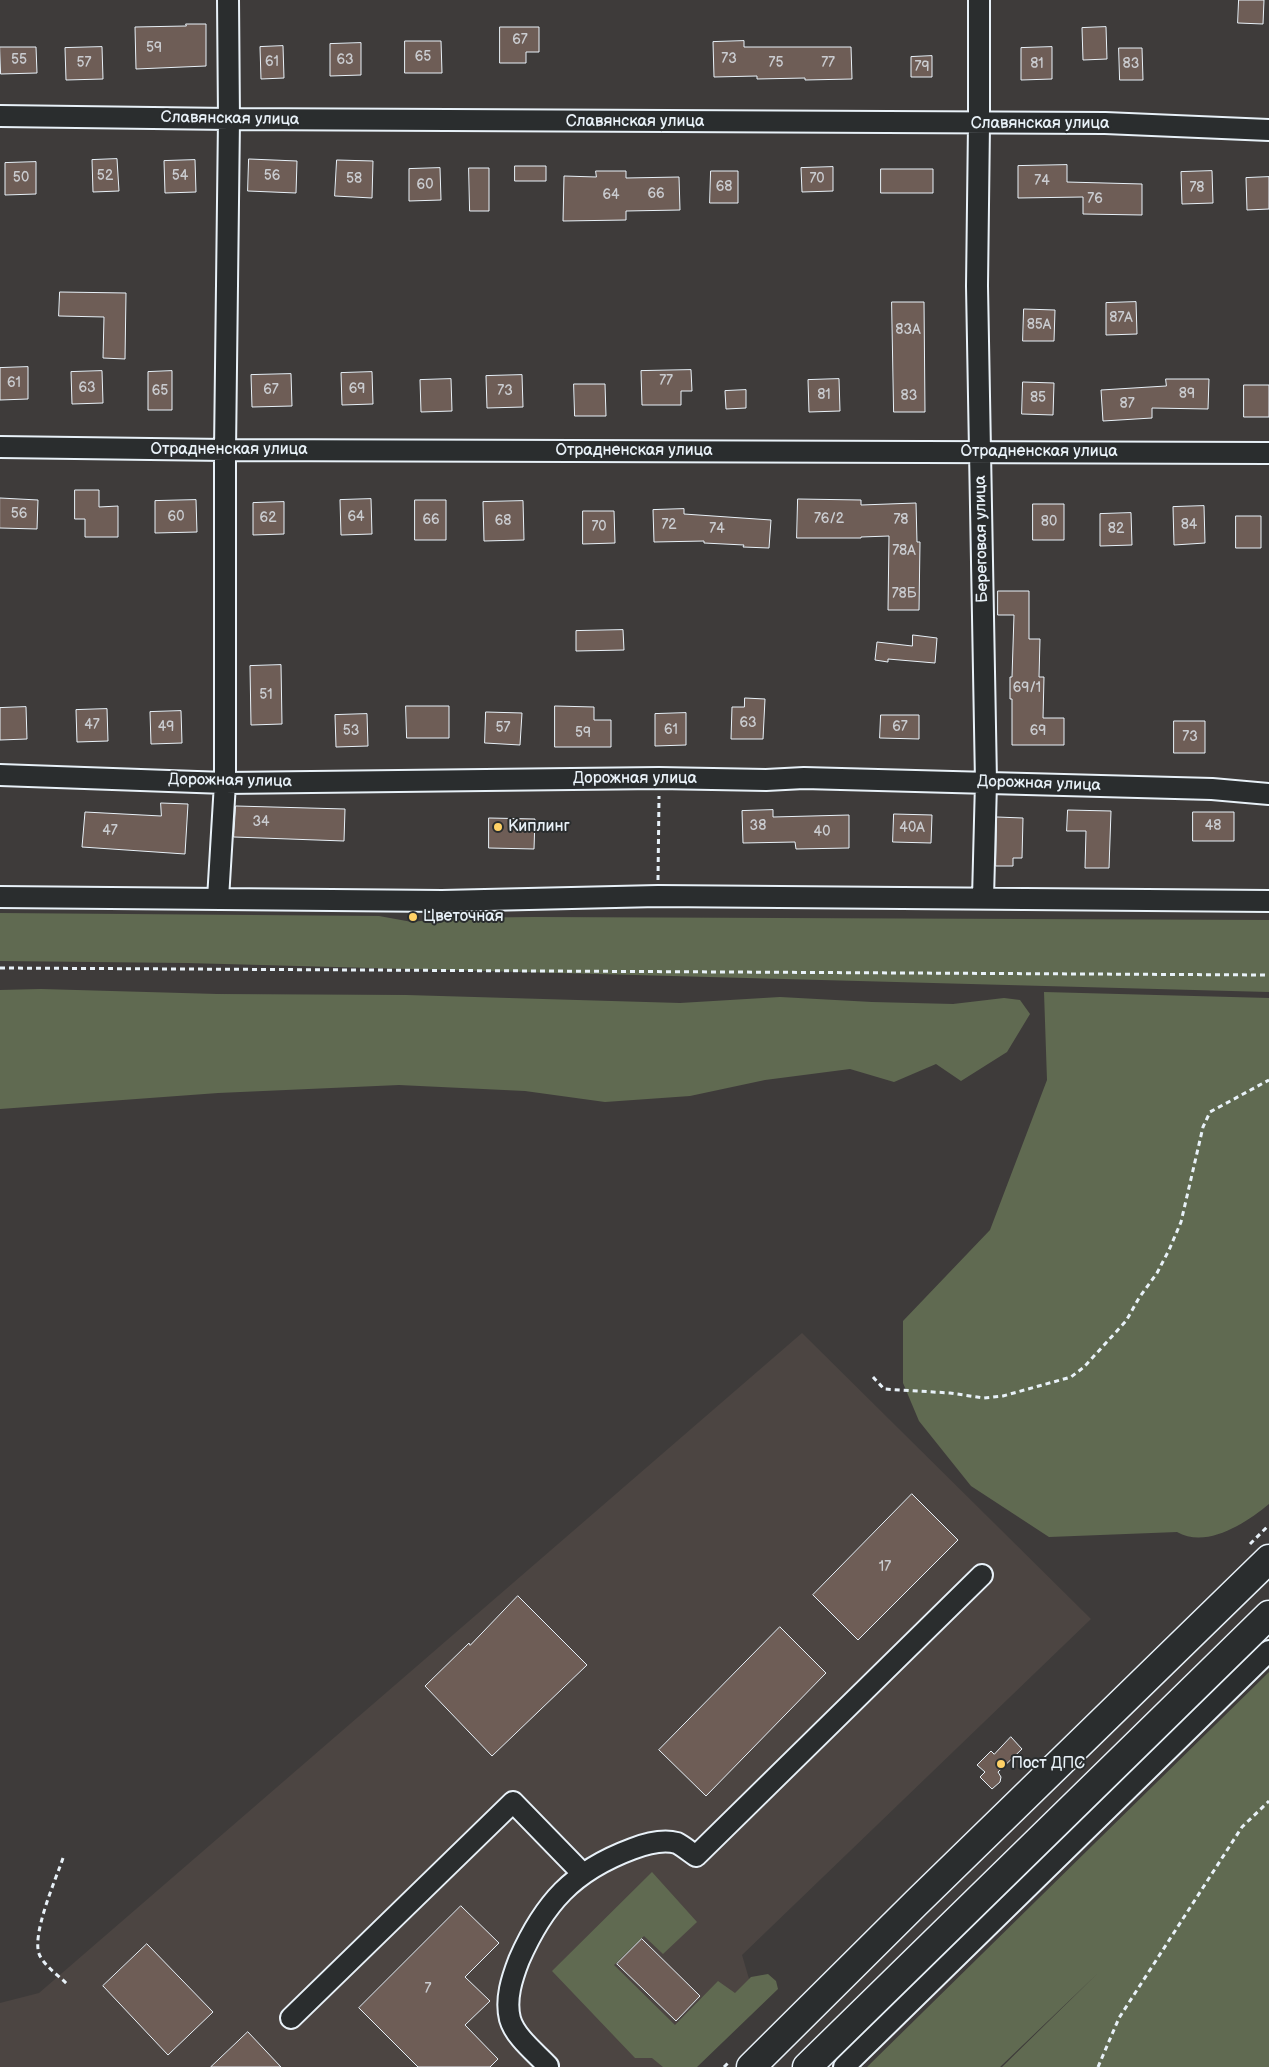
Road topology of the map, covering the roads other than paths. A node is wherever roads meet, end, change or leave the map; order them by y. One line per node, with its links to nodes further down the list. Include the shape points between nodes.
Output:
1 (228, 0): 4 (street)
2 (979, 0): 5 (street, Береговая улица)
3 (0, 116): 4 (street, Славянская улица)
4 (229, 119): 5 (street, Славянская улица); 8 (street)
5 (980, 124): 6 (street, Славянская улица, via 1105,123); 9 (street, Береговая улица, via 977,286)
6 (1269, 130)
7 (0, 447): 8 (street, Отрадненская улица)
8 (225, 450): 9 (street, Отрадненская улица); 13 (street)
9 (980, 452): 10 (street, Отрадненская улица); 12 (street, Береговая улица)
10 (1269, 454)
11 (0, 775): 13 (street, Дорожная улица)
12 (986, 782): 13 (street, Дорожная улица, via 659,778); 14 (street, Дорожная улица, via 1212,789); 16 (street, Береговая улица)
13 (224, 783): 17 (street)
14 (1269, 794)
15 (0, 898): 17 (street)
16 (983, 898): 17 (street); 18 (street)
17 (218, 899)
18 (1269, 901)
19 (1269, 1559): 26 (highway)
20 (982, 1575): 23 (street, via 696,1856 676,1843 649,1843 605,1859)
21 (1269, 1615): 27 (highway)
22 (1269, 1652): 28 (street)
23 (582, 1874): 24 (street, via 513,1802); 25 (street, via 534,1926 510,1987 508,2005 511,2020 517,2032)
24 (291, 2018)
25 (548, 2067)
26 (751, 2067)
27 (808, 2067)
28 (844, 2067)

